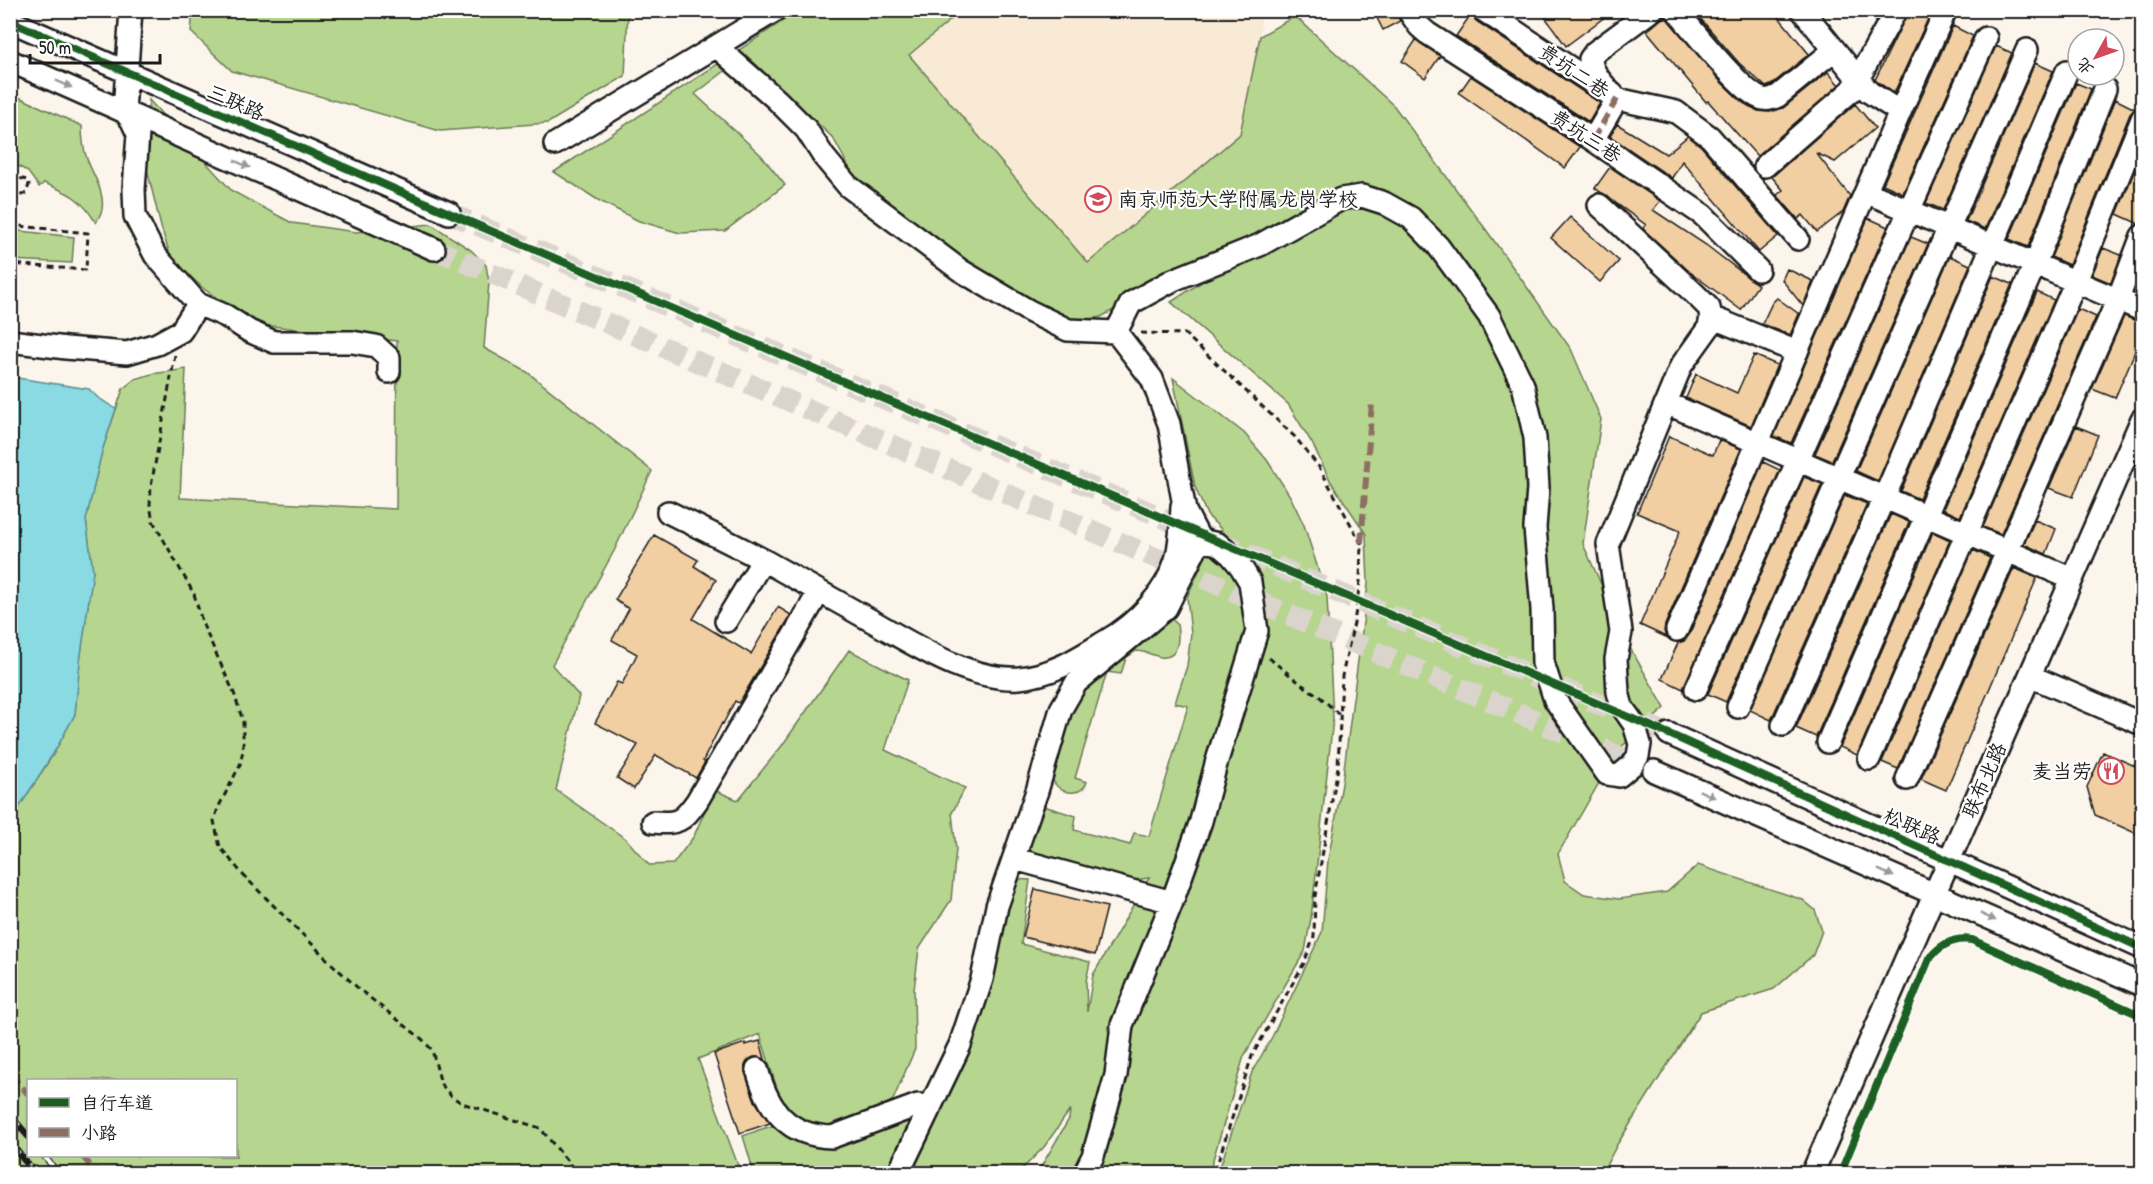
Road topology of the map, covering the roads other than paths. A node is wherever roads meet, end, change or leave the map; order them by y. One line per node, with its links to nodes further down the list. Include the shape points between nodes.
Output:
1 (131, 10): 16 (street)
2 (776, 10): 12 (street)
3 (1408, 10): 24 (street, 贵坑三巷, via 1427,33)
4 (1483, 10): 20 (street, 贵坑二巷)
5 (1676, 10): 13 (street, via 1742,84 1760,98 1778,96)
6 (1802, 10): 13 (street)
7 (1896, 10): 18 (street)
8 (1641, 14): 20 (street, via 1590,59 1599,80)
9 (1944, 14): 22 (street)
10 (10, 21): 16 (street, 三联路)
11 (1986, 38): 29 (street)
12 (717, 47): 25 (street); 43 (street, via 806,129 848,186 960,270 1068,330)
13 (1834, 50): 18 (street)
14 (2027, 50): 31 (street)
15 (10, 61): 21 (street, one-way to 21)
16 (126, 72): 21 (street); 30 (street, 三联路)
17 (2066, 73): 34 (street)
18 (1859, 80): 22 (street, via 1869,92); 26 (street)
19 (2105, 89): 36 (street)
20 (1617, 99): 24 (street); 33 (street, 贵坑二巷, via 1676,112 1694,124 1710,137)
21 (123, 111): 35 (street, one-way to 35); 40 (street, via 138,134 135,216 155,255)
22 (1900, 112): 27 (street)
23 (2142, 119): 38 (street)
24 (1593, 140): 37 (street, 贵坑三巷, via 1703,215)
25 (555, 144)
26 (1766, 166)
27 (1866, 192): 29 (street); 45 (street)
28 (1599, 206): 42 (street, via 1695,294 1709,308)
29 (1910, 210): 31 (street); 50 (street)
30 (449, 213)
31 (1949, 227): 34 (street); 51 (street)
32 (2142, 236): 39 (street)
33 (1798, 240)
34 (1993, 246): 36 (street); 52 (street)
35 (434, 249)
36 (2035, 264): 38 (street); 55 (street)
37 (1758, 270)
38 (2076, 281): 39 (street); 56 (street)
39 (2118, 299): 41 (street); 58 (street)
40 (198, 304): 44 (street, via 181,331 127,353); 46 (street, via 274,342 352,342 376,346 389,358)
41 (2142, 310)
42 (1711, 317): 45 (street); 47 (street, via 1709,327 1681,366)
43 (1116, 332): 47 (street, via 1131,303 1173,280 1260,245 1341,200 1362,196 1411,218 1438,246 1489,316 1523,385 1535,438 1535,528 1544,663 1555,700 1574,729 1607,774 1619,776 1638,756 1640,744 1618,692 1616,659 1621,632 1608,544); 53 (street, via 1152,379 1169,424)
44 (10, 341)
45 (1797, 352): 49 (street)
46 (389, 372)
47 (1666, 404): 49 (street)
48 (2142, 419): 60 (street, 联布北路)
49 (1758, 443): 50 (street); 63 (street)
50 (1798, 461): 51 (street); 65 (street)
51 (1839, 478): 52 (street); 66 (street)
52 (1884, 498): 55 (street); 68 (street)
53 (1182, 499): 57 (street); 61 (street, via 1180,538 1165,585 1121,633 1052,672 1019,678 991,676 961,667)
54 (668, 512): 59 (street)
55 (1926, 516): 56 (street); 70 (street)
56 (1967, 534): 58 (street); 71 (street)
57 (1200, 540): 75 (street, via 1166,608 1076,683 1068,696); 78 (street, via 1218,544 1232,555 1250,582 1257,631 1201,821)
58 (2007, 551): 60 (street); 73 (street)
59 (763, 560): 61 (street); 62 (street)
60 (2072, 579): 64 (street, 联布北路)
61 (819, 592): 74 (street, via 697,801 684,818 673,823)
62 (726, 621)
63 (1677, 630)
64 (2030, 676): 67 (street); 76 (street, 联布北路)
65 (1696, 689)
66 (1738, 707)
67 (2142, 723)
68 (1783, 725)
69 (1669, 734): 76 (street, 松联路)
70 (1828, 742)
71 (1869, 759)
72 (1654, 771): 77 (street, one-way to 77)
73 (1907, 779)
74 (652, 822)
75 (1015, 859): 78 (street); 82 (street, via 997,906 982,979 960,1046)
76 (1949, 861): 77 (street, 联布北路); 79 (street, 松联路)
77 (1935, 894): 80 (street, one-way to 80); 85 (street, 联布北路)
78 (1172, 902): 84 (street, via 1122,1025 1116,1075 1094,1156)
79 (2142, 948)
80 (2142, 985)
81 (757, 1069): 82 (street, via 762,1089 782,1120 820,1137 832,1137 918,1105)
82 (931, 1106): 83 (street)
83 (898, 1173)
84 (1084, 1173)
85 (1812, 1173)

